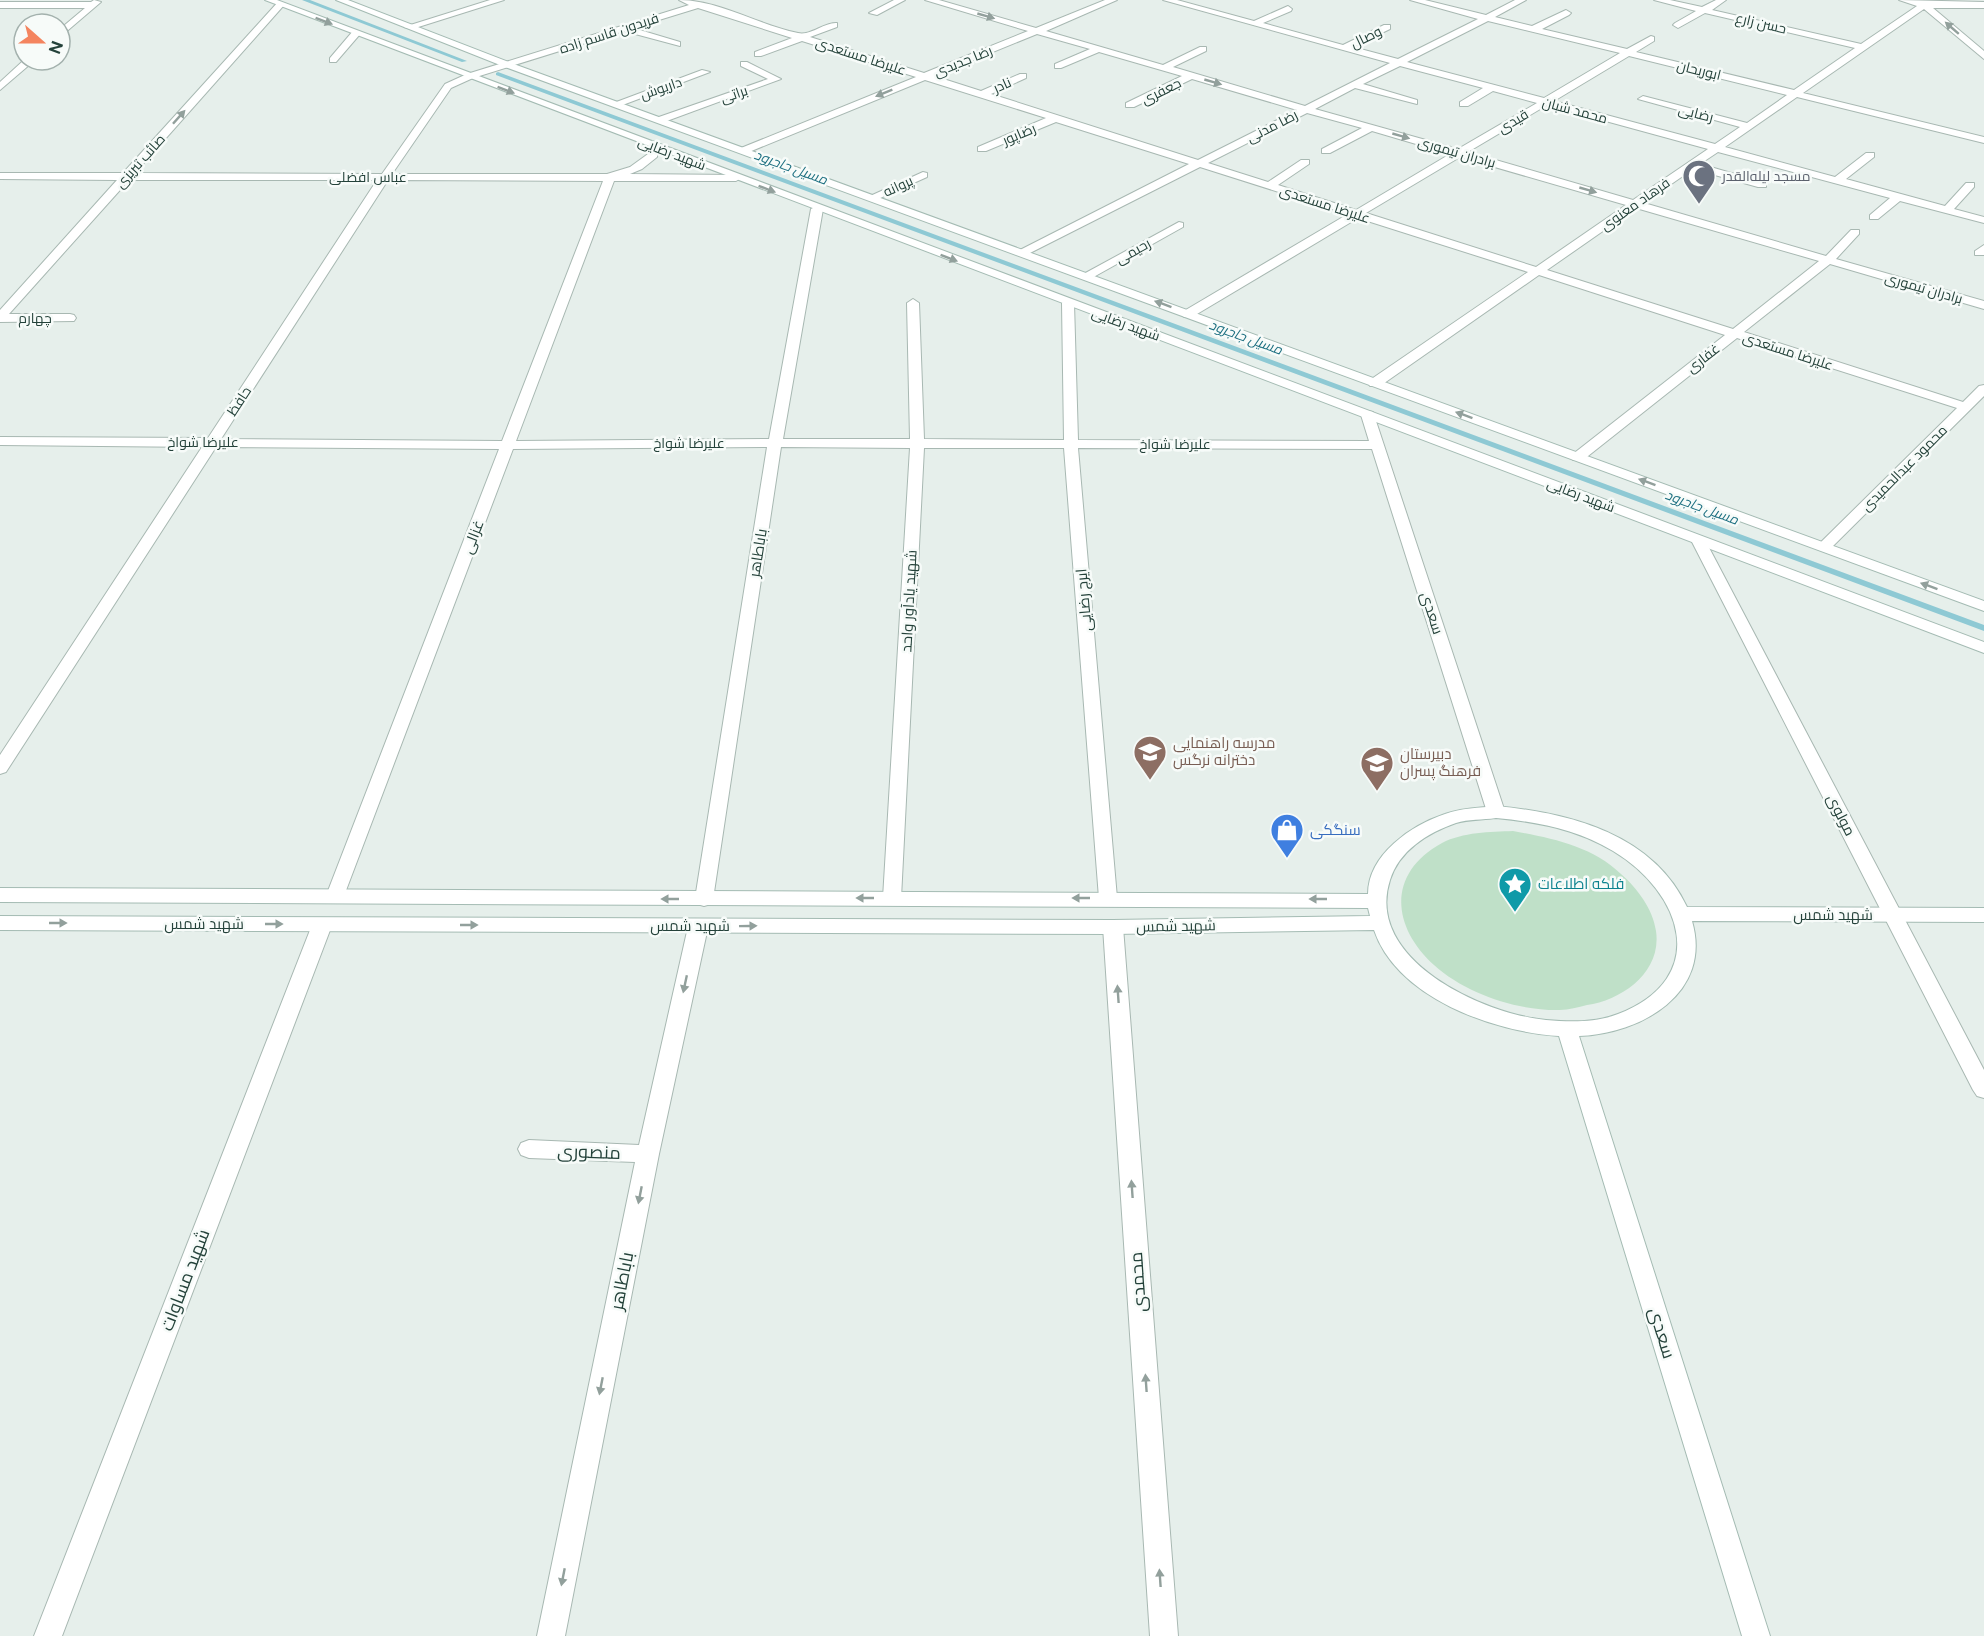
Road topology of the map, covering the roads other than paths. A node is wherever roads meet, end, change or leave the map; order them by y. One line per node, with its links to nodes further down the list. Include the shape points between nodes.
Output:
1 (340, 0): 30 (street, شهید رضایی)
2 (501, 0): 30 (street)
3 (683, 0): 18 (street, علیرضا مستعدی)
4 (710, 0): 18 (street, فریدون قاسم زاده)
5 (901, 0): 23 (street)
6 (929, 0): 34 (street, برادران تیموری, one-way to 34)
7 (1113, 0): 34 (street, رضا جدیدی)
8 (1167, 0): 27 (street, محمد شبان)
9 (1414, 0): 25 (street, ابوریحان)
10 (1522, 0): 25 (street, رضا مدنی)
11 (1658, 0): 22 (street, حسن زارع)
12 (1722, 0): 22 (street)
13 (1903, 0): 15 (street)
14 (275, 2): 35 (street, شهید رضایی, one-way to 35); 87 (street, صائب تبریزی, one-way to 14)
15 (1922, 2): 20 (street); 39 (street, فرهاد معنوی); 45 (street, one-way to 15)
16 (16, 3): 17 (street); 19 (street)
17 (96, 3): 26 (street)
18 (697, 4): 31 (street, فریدون قاسم زاده); 36 (street, علیرضا مستعدی)
19 (0, 5)
20 (1984, 5)
21 (1288, 9): 27 (street)
22 (1704, 10): 29 (street); 39 (street, حسن زارع)
23 (874, 13)
24 (1566, 13): 33 (street)
25 (1486, 18): 33 (street, ابوریحان); 47 (street, رضا مدنی)
26 (72, 24)
27 (1254, 24): 40 (street, محمد شبان)
28 (834, 25): 36 (street)
29 (1678, 25)
30 (409, 27): 49 (street, شهید رضایی)
31 (624, 27): 38 (street); 49 (street, فریدون قاسم زاده)
32 (1387, 27): 40 (street, وصال)
33 (1534, 30): 43 (street, ابوریحان)
34 (1037, 31): 41 (street, برادران تیموری); 57 (street, رضا جدیدی)
35 (356, 33): 46 (street); 54 (street, شهید رضایی)
36 (801, 37): 44 (street); 57 (street, علیرضا مستعدی)
37 (1651, 39): 43 (street, قیدی)
38 (677, 44)
39 (1863, 47): 62 (street, فرهاد معنوی)
40 (1344, 48): 47 (street, محمد شبان)
41 (1099, 49): 50 (street); 51 (street, برادران تیموری)
42 (1203, 49): 51 (street)
43 (1628, 52): 62 (street, ابوریحان); 65 (street, قیدی)
44 (758, 54)
45 (1984, 56)
46 (333, 60)
47 (1398, 62): 58 (street, رضا مدنی); 60 (street, محمد شبان)
48 (744, 64): 71 (street, براتی, via 776,79)
49 (508, 65): 54 (street, فریدون قاسم زاده); 66 (street, شهید رضایی)
50 (1058, 66)
51 (1164, 68): 56 (street, برادران تیموری)
52 (17, 72): 59 (street)
53 (705, 72): 66 (street, داریوش)
54 (470, 76): 75 (street, شهید رضایی, one-way to 75); 89 (street, حافظ, via 448,86)
55 (1023, 76): 61 (street, نادر)
56 (1191, 76): 68 (street, جعفری); 69 (street, برادران تیموری, one-way to 69)
57 (925, 77): 61 (street, علیرضا مستعدی); 78 (street, رضا جدیدی, one-way to 78)
58 (1354, 85): 64 (street); 69 (street, رضا مدنی)
59 (0, 87)
60 (1492, 87): 65 (street, محمد شبان); 67 (street)
61 (981, 94): 70 (street, علیرضا مستعدی)
62 (1795, 94): 72 (street, فرهاد معنوی); 74 (street, ابوریحان)
63 (1644, 99): 72 (street, رضایی)
64 (1413, 102)
65 (1545, 102): 76 (street, محمد شبان); 80 (street, قیدی)
66 (616, 104): 71 (street, شهید رضایی)
67 (1464, 104)
68 (1130, 105)
69 (1306, 109): 73 (street, برادران تیموری); 83 (street, رضا مدنی)
70 (1056, 118): 77 (street, رضاپور); 83 (street, علیرضا مستعدی)
71 (660, 120): 78 (street, شهید رضایی)
72 (1748, 126): 76 (street, فرهاد معنوی)
73 (1371, 128): 79 (street); 80 (street, برادران تیموری, one-way to 80)
74 (1984, 140)
75 (653, 146): 88 (street, via 653,155 645,164); 90 (street, شهید رضایی)
76 (1716, 148): 84 (street, فرهاد معنوی); 91 (street, محمد شبان)
77 (982, 149)
78 (746, 150): 95 (street, شهید رضایی)
79 (1326, 151)
80 (1459, 153): 97 (street, برادران تیموری, one-way to 97); 100 (street, قیدی)
81 (1870, 155): 91 (street)
82 (1305, 162): 94 (street)
83 (1198, 163): 94 (street, علیرضا مستعدی); 105 (street, رضا مدنی)
84 (1690, 165): 92 (street); 97 (street, فرهاد معنوی)
85 (923, 175): 95 (street, پروانه)
86 (0, 176): 87 (street, عباس افضلی)
87 (126, 176): 89 (street, عباس افضلی); 113 (street, صائب تبریزی)
88 (609, 177): 89 (street, عباس افضلی); 90 (street, عباس افضلی); 124 (street, غزالی)
89 (384, 178): 121 (street, حافظ)
90 (736, 178): 98 (street, شهید رضایی, one-way to 98)
91 (1838, 180): 96 (street, محمد شبان)
92 (1762, 185)
93 (1970, 185): 99 (street)
94 (1269, 186): 100 (street, علیرضا مستعدی)
95 (874, 197): 105 (street, شهید رضایی)
96 (1898, 197): 99 (street, محمد شبان); 101 (street)
97 (1635, 204): 106 (street, برادران تیموری); 107 (street, فرهاد معنوی)
98 (817, 209): 110 (street, شهید رضایی, one-way to 110); 122 (street, باباطاهر)
99 (1947, 210): 102 (street, محمد شبان)
100 (1356, 214): 107 (street, علیرضا مستعدی); 112 (street, قیدی)
101 (1874, 218)
102 (1984, 220)
103 (1179, 225): 108 (street, رحیمی)
104 (1855, 232): 106 (street, غفاری)
105 (1022, 253): 108 (street, شهید رضایی)
106 (1828, 260): 111 (street, برادران تیموری); 115 (street, غفاری)
107 (1537, 271): 115 (street, علیرضا مستعدی); 116 (street, فرهاد معنوی)
108 (1086, 276): 112 (street, شهید رضایی, one-way to 108)
109 (913, 303): 125 (street, شهید یادآور واحد)
110 (1068, 303): 119 (street, شهید رضایی); 123 (street, ایرج رضایی)
111 (1984, 305)
112 (1188, 314): 116 (street, شهید رضایی)
113 (0, 318): 114 (street, چهارم)
114 (70, 318)
115 (1734, 334): 118 (street, علیرضا مستعدی); 127 (street, غفاری)
116 (1375, 383): 127 (street, شهید رضایی, one-way to 116)
117 (1984, 388): 118 (street, محمود عبدالحمیدی)
118 (1966, 407): 129 (street, محمود عبدالحمیدی)
119 (1368, 415): 126 (street, سعدی); 128 (street, شهید رضایی)
120 (0, 441): 121 (street, علیرضا شواخ)
121 (213, 442): 124 (street, علیرضا شواخ); 132 (street, حافظ)
122 (775, 443): 124 (street, علیرضا شواخ); 125 (street, علیرضا شواخ); 138 (street, باباطاهر)
123 (1071, 443): 125 (street, علیرضا شواخ); 126 (street, علیرضا شواخ); 136 (street, ایرج رضایی)
124 (508, 445): 135 (street, غزالی)
125 (917, 445): 137 (street, شهید یادآور واحد)
126 (1378, 445): 133 (street, سعدی)
127 (1578, 457): 129 (street, شهید رضایی, one-way to 127)
128 (1698, 540): 131 (street, شهید رضایی); 141 (street, مولوی)
129 (1824, 547): 130 (street, شهید رضایی, one-way to 129)
130 (1984, 606)
131 (1984, 648)
132 (0, 768)
133 (1496, 812): 139 (street, via 1454,817 1418,832 1392,854 1378,883); 140 (street, via 1565,823 1588,830 1629,852 1662,881)
134 (0, 895): 135 (street, شهید شمس)
135 (336, 896): 138 (street, شهید شمس, one-way to 135)
136 (1108, 897): 137 (street, شهید شمس, one-way to 137); 139 (street, شهید شمس, one-way to 136)
137 (892, 898): 138 (street, شهید شمس, one-way to 138)
138 (704, 899)
139 (1377, 901): 144 (street)
140 (1682, 914): 141 (street, شهید شمس); 148 (street, via 1688,948 1679,980 1654,1006 1615,1024)
141 (1893, 915): 142 (street, شهید شمس); 149 (street, مولوی)
142 (1984, 915)
143 (0, 923): 145 (street, شهید شمس, one-way to 145)
144 (1379, 923): 147 (street, شهید شمس); 148 (street, via 1394,950 1424,981 1466,1007 1516,1024)
145 (322, 925): 146 (street, شهید شمس, one-way to 146); 152 (street, شهید مساوات)
146 (698, 927): 147 (street, شهید شمس, one-way to 147); 151 (street, باباطاهر, one-way to 151)
147 (1113, 927): 154 (street, محمدی, one-way to 147)
148 (1567, 1030): 155 (street, سعدی)
149 (1984, 1090)
150 (529, 1149): 151 (street, منصوری)
151 (648, 1154): 153 (street, باباطاهر, one-way to 153)
152 (48, 1636)
153 (551, 1636)
154 (1164, 1636)
155 (1756, 1636)

